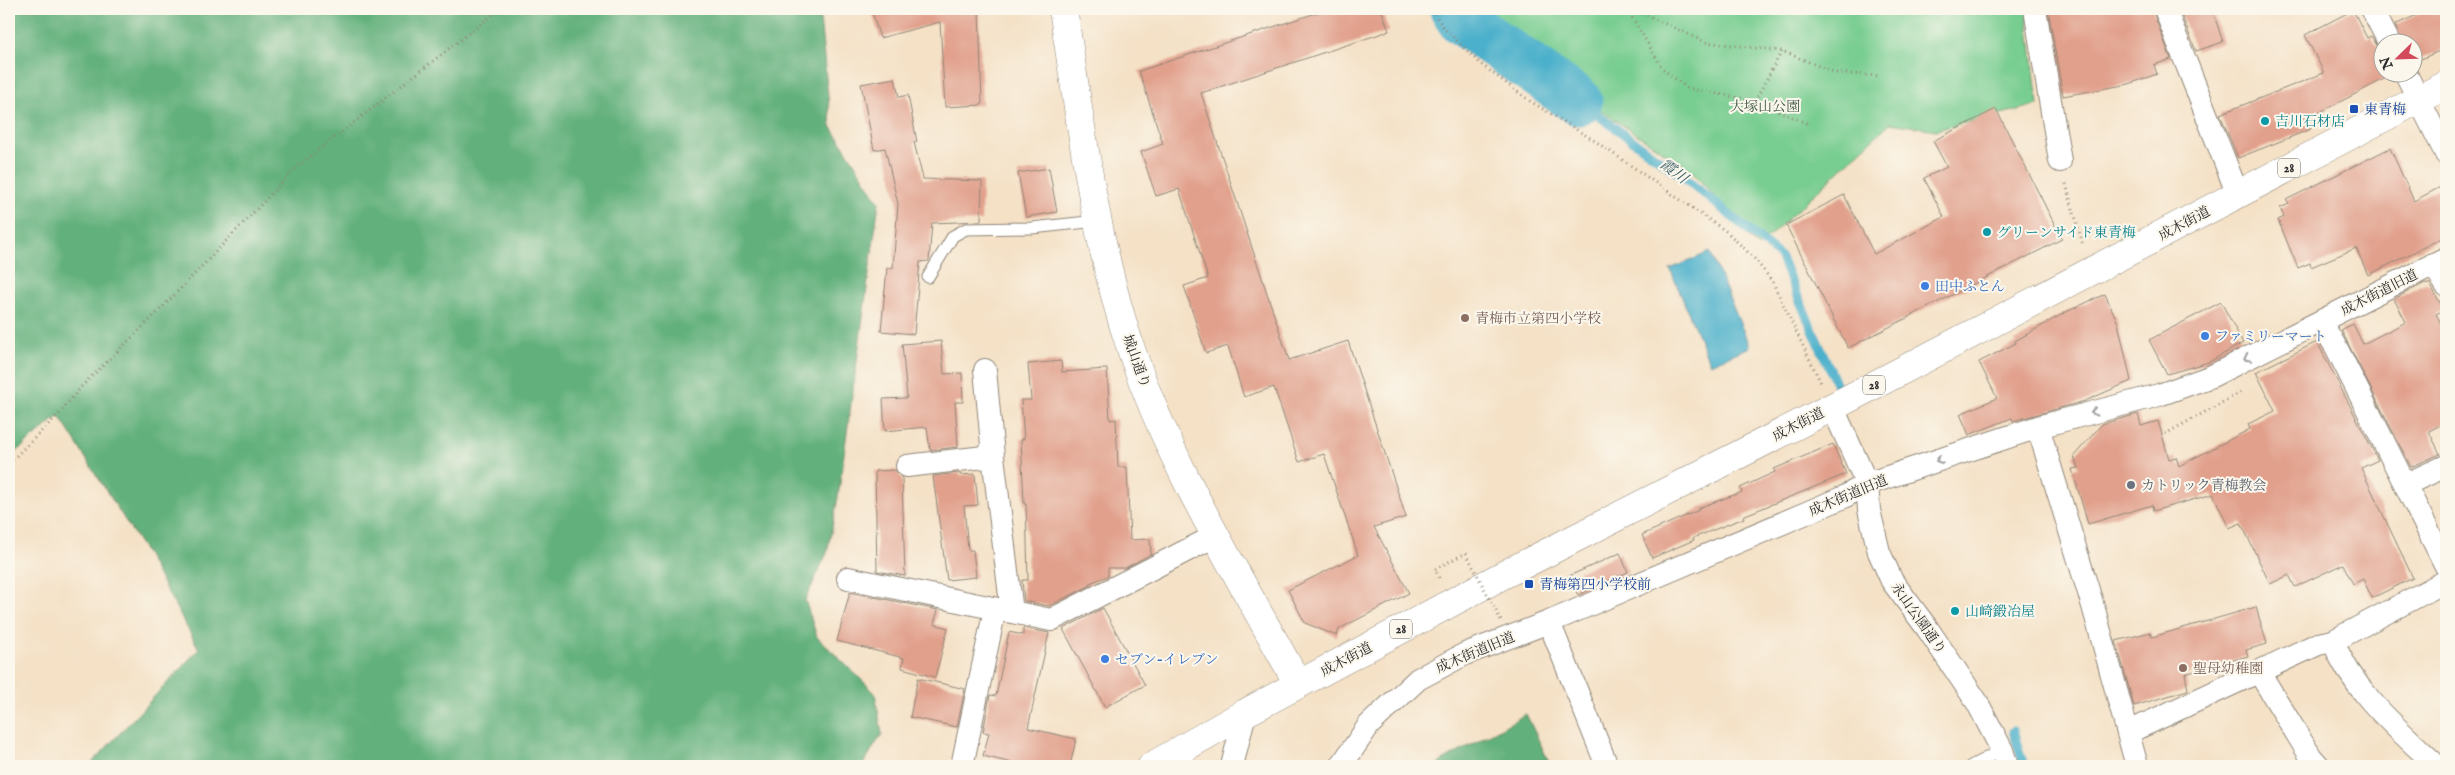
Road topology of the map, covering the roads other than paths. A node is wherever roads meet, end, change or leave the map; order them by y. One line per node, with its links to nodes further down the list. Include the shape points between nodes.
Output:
1 (1063, 9): 12 (main road, 城山通り)
2 (2035, 9): 10 (street)
3 (2164, 9): 11 (street)
4 (2372, 9): 5 (street)
5 (2384, 32)
6 (2410, 82): 8 (street)
7 (2446, 85): 8 (main road, 成木街道 / 28)
8 (2419, 99): 9 (street); 11 (main road, 成木街道 / 28)
9 (2446, 154)
10 (2060, 161)
11 (2238, 195): 18 (main road, 成木街道 / 28)
12 (1097, 222): 14 (lane, via 1032,228 966,229 953,236); 25 (main road, 城山通り, via 1132,350 1156,414)
13 (2440, 261): 15 (street); 16 (street, 成木街道旧道)
14 (928, 277)
15 (2446, 285)
16 (2321, 322): 19 (street, 成木街道旧道, one-way to 19, via 2212,376 2159,395); 24 (street)
17 (985, 370): 20 (street)
18 (1832, 406): 23 (street, 永山公園通り); 33 (main road, 成木街道 / 28)
19 (2038, 427): 23 (street, 成木街道旧道, one-way to 23); 35 (street)
20 (993, 456): 21 (street); 29 (street)
21 (908, 466)
22 (2446, 466): 24 (street)
23 (1867, 484): 30 (street, 成木街道旧道, via 1835,501); 36 (street, 永山公園通り, via 1879,552 1892,581 1977,702)
24 (2406, 484): 26 (street)
25 (1217, 534): 29 (street, via 1052,620); 33 (main road, 城山通り)
26 (2446, 566)
27 (848, 578): 29 (street)
28 (2446, 581): 31 (street)
29 (1004, 611): 37 (street)
30 (1548, 622): 40 (street, 成木街道旧道, via 1465,654 1418,679 1369,725); 41 (street)
31 (2332, 641): 32 (street, via 2318,644); 46 (street, via 2342,664 2357,685)
32 (2259, 672): 35 (street); 45 (street)
33 (1298, 684): 34 (main road, 成木街道 / 28)
34 (1245, 713): 38 (main road, 成木街道 / 28); 39 (street)
35 (2132, 731): 43 (street); 44 (street)
36 (2004, 758): 42 (lane)
37 (962, 766)
38 (1152, 766)
39 (1232, 766)
40 (1341, 766)
41 (1607, 766)
42 (1970, 766)
43 (2137, 766)
44 (2152, 766)
45 (2319, 766)
46 (2437, 766)

